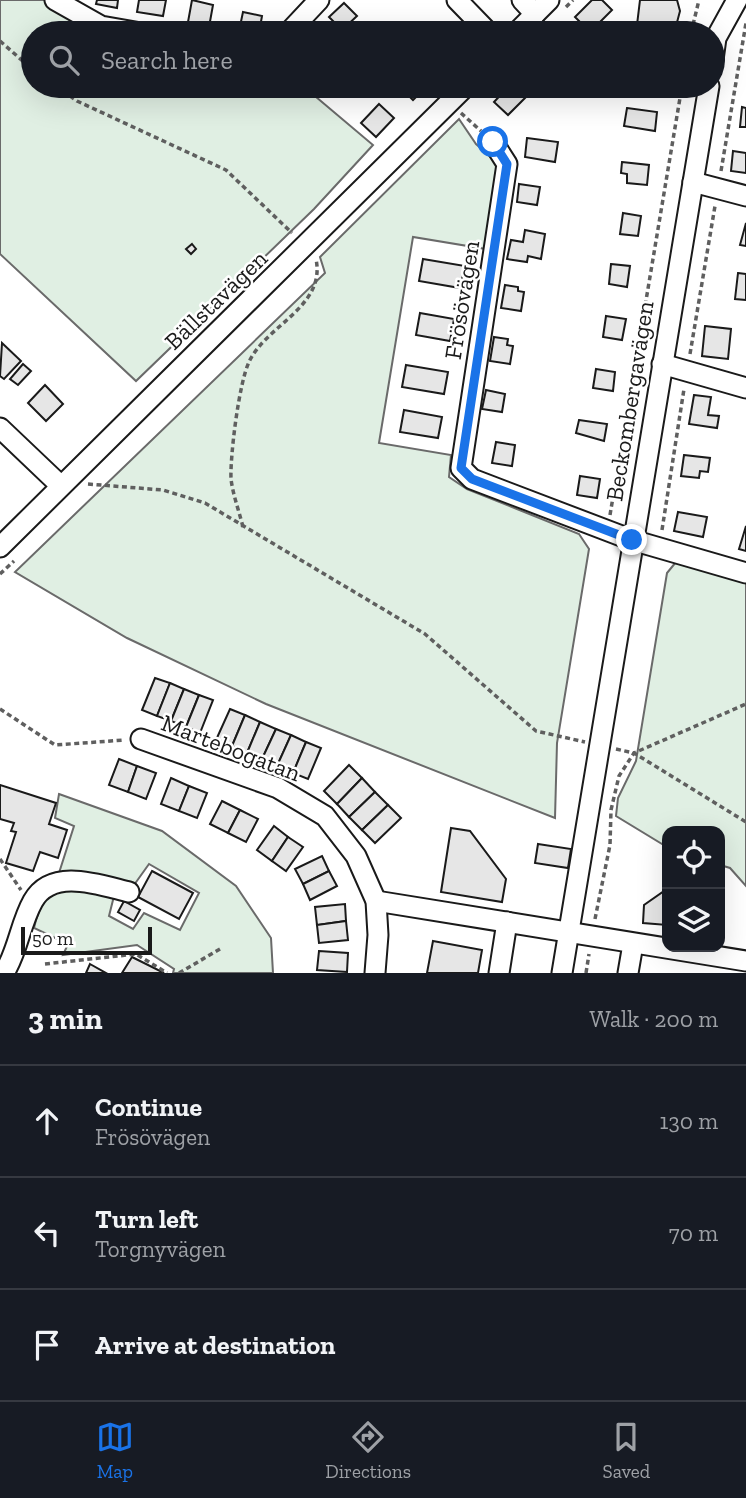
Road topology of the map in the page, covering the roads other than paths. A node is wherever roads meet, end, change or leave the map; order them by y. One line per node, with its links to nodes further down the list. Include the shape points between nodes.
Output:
1 (55, 0): 6 (street)
2 (320, 0): 7 (street)
3 (457, 0): 8 (street)
4 (733, 2): 10 (street)
5 (535, 5): 9 (street)
6 (93, 21)
7 (300, 21)
8 (477, 21)
9 (524, 21)
10 (724, 21)
11 (454, 98): 19 (street, Bällstavägen)
12 (707, 98): 14 (street, Beckombergavägen)
13 (493, 142): 20 (street, Frösövägen, via 507,164 461,468 472,479)
14 (693, 182): 15 (street); 16 (street, Beckombergavägen)
15 (746, 196)
16 (662, 364): 17 (street); 20 (street, Beckombergavägen)
17 (746, 388)
18 (0, 428): 19 (street)
19 (61, 486): 21 (street, Bällstavägen)
20 (632, 540): 22 (street); 27 (street, Beckombergavägen)
21 (0, 547)
22 (746, 573)
23 (141, 739): 25 (street, Martebogatan, via 278,788 325,816 356,856)
24 (130, 892): 30 (street, via 83,881 46,886 33,900)
25 (376, 901): 26 (street); 31 (street, Martebogatan)
26 (507, 922): 27 (street); 32 (street)
27 (568, 933): 28 (street); 33 (street, Beckombergavägen)
28 (633, 944): 29 (street); 34 (street)
29 (746, 961)
30 (4, 973)
31 (375, 973)
32 (499, 973)
33 (562, 973)
34 (628, 973)

